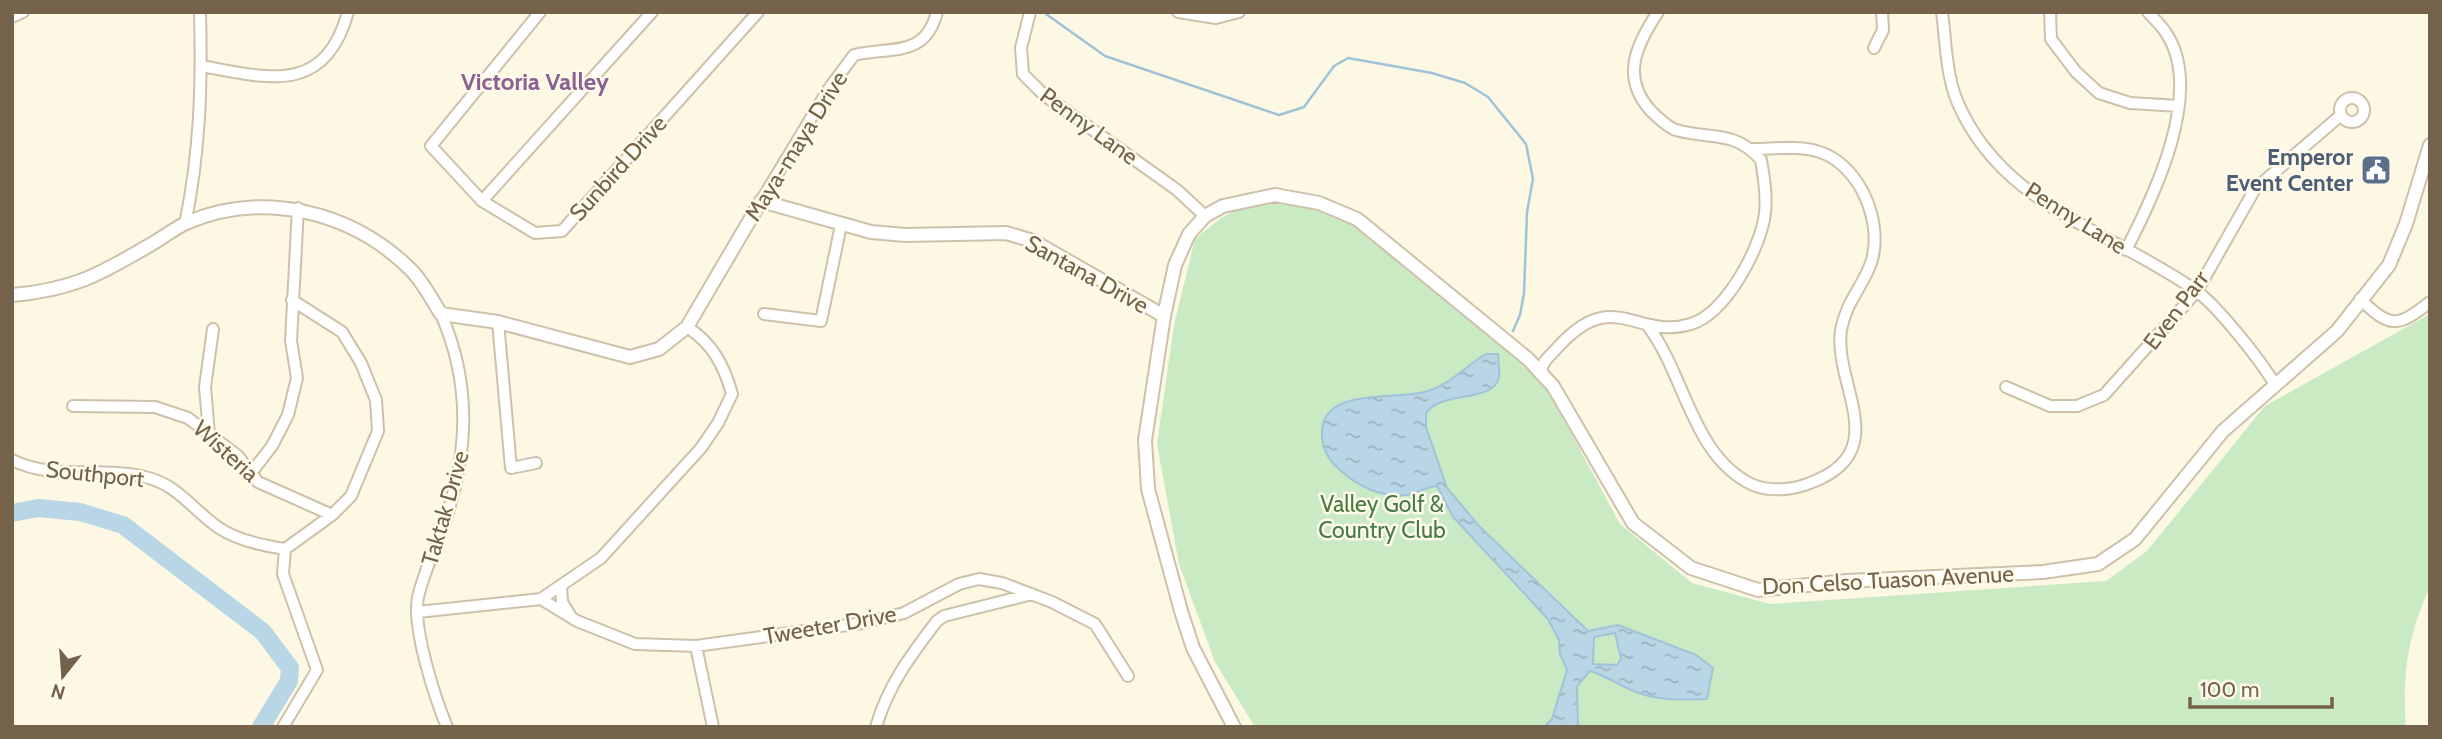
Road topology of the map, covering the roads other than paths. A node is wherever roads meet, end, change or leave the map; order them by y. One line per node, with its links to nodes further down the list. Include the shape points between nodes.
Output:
1 (23, 12): 16 (street)
2 (200, 12): 18 (street)
3 (348, 12): 18 (street, via 333,47 304,71 275,79)
4 (540, 12): 23 (street, Sunbird Drive, via 431,146)
5 (652, 12): 23 (street)
6 (758, 12): 23 (street, Sunbird Drive, via 562,231 536,233)
7 (937, 12): 24 (street, Maya-maya Drive, via 933,27 922,40 901,51 854,55)
8 (1030, 12): 26 (street, Penny Lane, via 1021,48 1023,74 1044,95 1177,190)
9 (1178, 12): 10 (street, via 1216,18)
10 (1239, 12)
11 (1658, 12): 22 (street, via 1642,36 1632,64 1634,86 1643,102 1675,130 1721,136)
12 (1882, 12): 17 (street, via 1883,30)
13 (1942, 12): 29 (street, Penny Lane, via 1957,101 1975,134 2004,170 2042,203)
14 (2050, 12): 19 (street, via 2051,39 2099,93 2130,103)
15 (2148, 12): 19 (street, via 2167,34 2179,70)
16 (12, 17)
17 (1874, 48)
18 (201, 66): 27 (street, via 196,173)
19 (2179, 106): 29 (street, via 2168,158)
20 (2341, 115): 30 (street, Even Parr, via 2255,189)
21 (2430, 145): 32 (street, Don Celso Tuason Avenue, via 2389,265)
22 (1752, 149): 39 (street, via 1761,160 1765,213 1748,262 1707,316 1676,327); 39 (street, via 1821,152 1855,177 1866,200 1875,242 1870,265 1845,310 1840,334 1856,420 1855,438 1846,455 1836,468 1804,485 1770,489 1753,485 1714,455 1664,346)
23 (482, 201)
24 (761, 201): 28 (street, Santana Drive); 40 (street, Maya-maya Drive)
25 (298, 208): 27 (street, Taktak Drive, via 228,209); 33 (street); 35 (street, Taktak Drive, via 368,237 412,271)
26 (1205, 216): 37 (street, Don Celso Tuason Avenue, via 1189,234 1175,265); 42 (street, Don Celso Tuason Avenue, via 1238,201 1275,195 1319,203 1357,219)
27 (185, 223): 31 (street, Taktak Drive, via 96,276 52,292)
28 (841, 225): 36 (street, via 821,321); 37 (street, Santana Drive, via 905,235 1006,233 1033,241)
29 (2126, 250): 30 (street, Penny Lane)
30 (2197, 291): 43 (street, Penny Lane, via 2253,352); 44 (street, Even Parr, via 2118,383 2092,402 2050,406)
31 (12, 295)
32 (2360, 299): 34 (street, via 2378,317 2397,323); 43 (street, Don Celso Tuason Avenue, via 2337,331)
33 (292, 300): 49 (street, via 290,341 297,378 283,425); 50 (street, via 342,332 376,400 378,431 351,496)
34 (2430, 302)
35 (441, 314): 38 (street); 55 (street, Taktak Drive, via 459,363 466,423 459,471 418,599)
36 (764, 314)
37 (1164, 316): 63 (street, Don Celso Tuason Avenue, via 1145,440 1148,489 1193,648)
38 (498, 322): 40 (street, via 630,357 659,349); 48 (street, via 512,468)
39 (1647, 325): 42 (street, via 1619,315 1583,325 1550,355)
40 (687, 327): 52 (street, via 705,339 725,369 732,394 718,423 701,448 601,558)
41 (213, 328): 46 (street, via 205,387)
42 (1541, 372): 43 (street, Don Celso Tuason Avenue, via 1633,523 1691,568 1758,590 2043,572 2098,564 2135,539 2223,430)
43 (2274, 383)
44 (2006, 387)
45 (73, 406): 46 (street, Wisteria, via 155,407 188,418)
46 (209, 434): 49 (street, Wisteria)
47 (12, 460): 51 (street, Southport, via 61,473 144,476 173,487 220,529)
48 (536, 463)
49 (251, 472): 50 (street, Wisteria, via 258,482)
50 (332, 515): 51 (street)
51 (285, 549): 59 (street, via 283,574 317,670)
52 (561, 585): 54 (street); 56 (street, via 562,602)
53 (1032, 594): 57 (street, Tweeter Drive, via 979,579 904,612 862,624); 58 (street, Tweeter Drive, via 1095,624); 62 (street, via 937,621 884,698)
54 (541, 598): 55 (street); 56 (street, Tweeter Drive)
55 (418, 612): 60 (street, Taktak Drive, via 426,662)
56 (572, 618): 57 (street, Tweeter Drive, via 635,645)
57 (696, 646): 61 (street)
58 (1128, 676)
59 (283, 727)
60 (447, 727)
61 (713, 727)
62 (876, 727)
63 (1234, 727)

